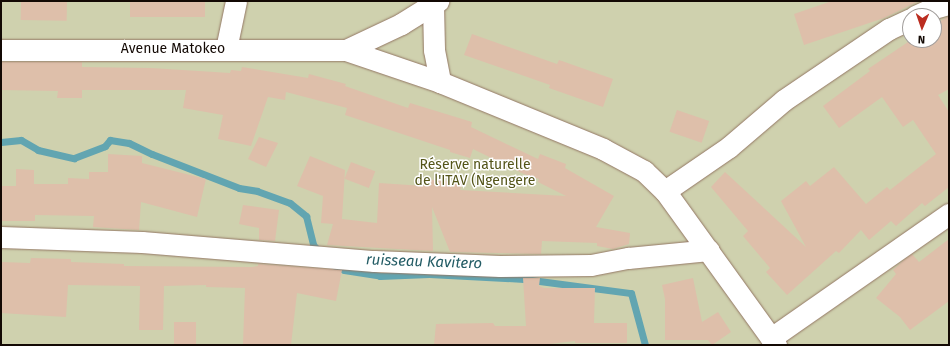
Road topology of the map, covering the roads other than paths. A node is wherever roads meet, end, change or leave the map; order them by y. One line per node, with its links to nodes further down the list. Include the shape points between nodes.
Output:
1 (236, 1): 6 (street)
2 (436, 3): 8 (street, via 401,24); 9 (street, via 434,50)
3 (949, 4): 4 (street)
4 (935, 8)
5 (902, 23): 10 (street, via 784,100 729,147)
6 (226, 49): 7 (street, Avenue Matokeo); 8 (street, Avenue Matokeo)
7 (1, 50)
8 (346, 50): 9 (street)
9 (440, 82): 10 (street, via 603,149 644,171)
10 (665, 191): 13 (street)
11 (949, 214): 14 (street)
12 (1, 237): 13 (street, via 142,242 374,261 500,266 591,265 628,258)
13 (709, 250): 14 (street)
14 (773, 341)

